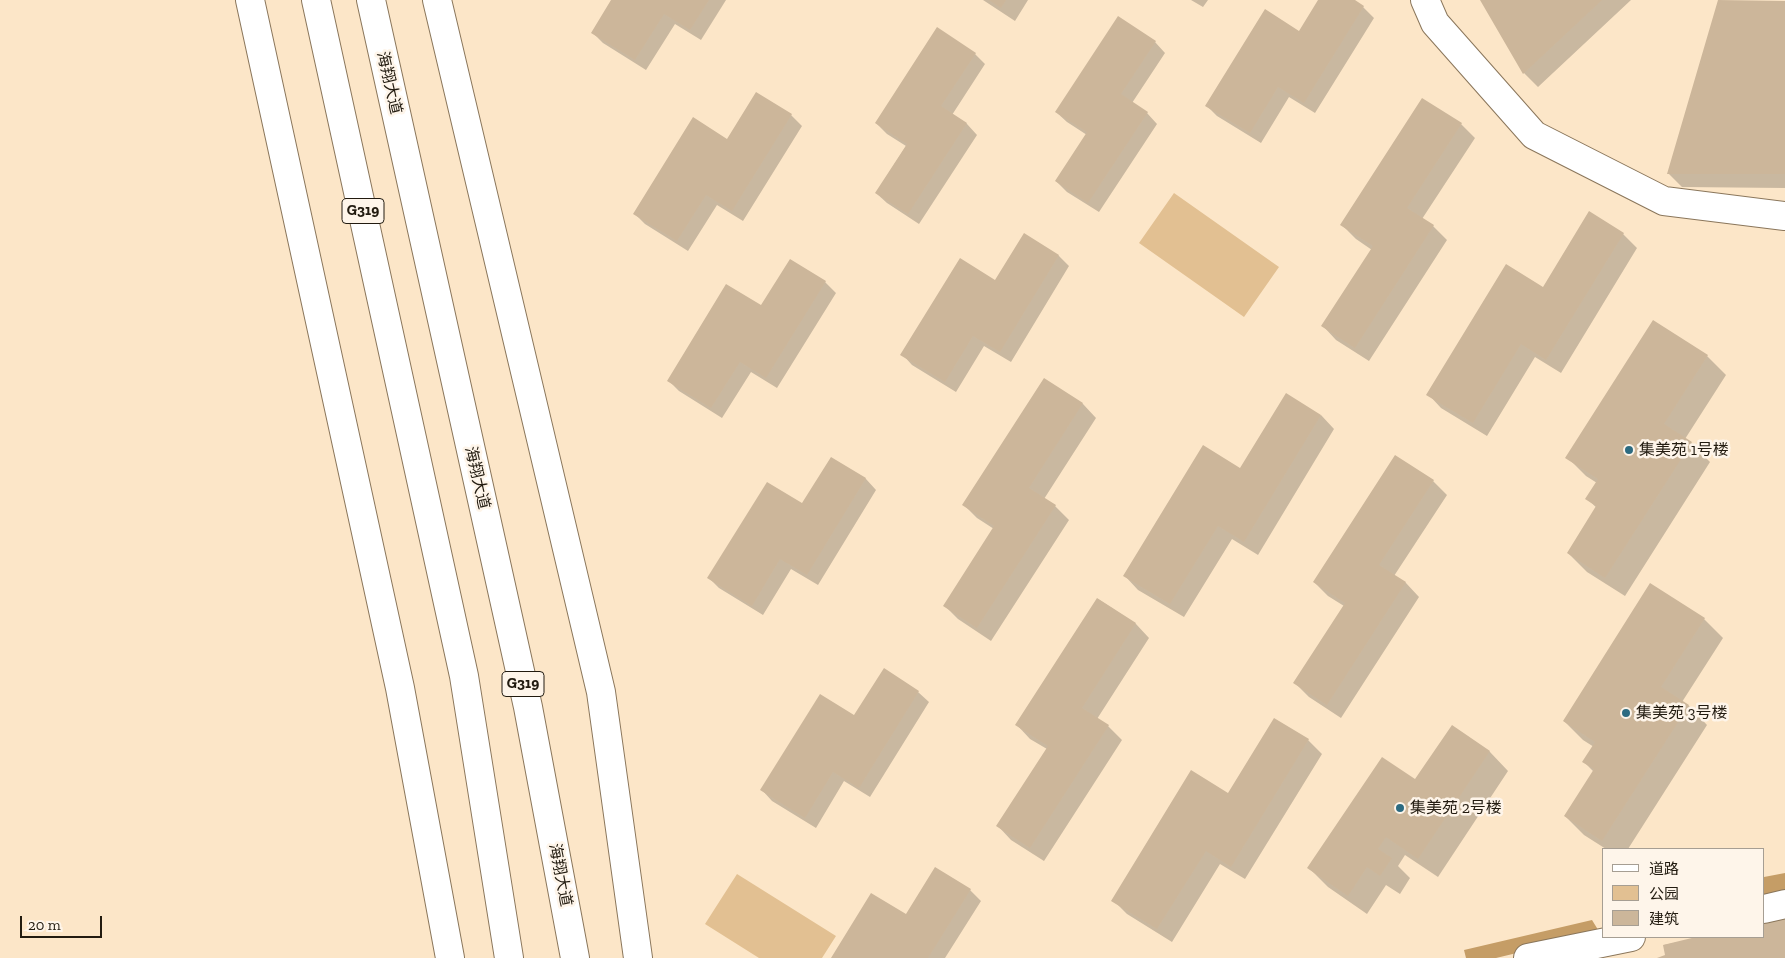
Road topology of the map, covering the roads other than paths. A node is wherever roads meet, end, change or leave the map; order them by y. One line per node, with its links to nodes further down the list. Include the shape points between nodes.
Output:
1 (250, 0): 11 (main road, via 400,688)
2 (316, 0): 12 (main road, G319, via 464,676)
3 (371, 0): 13 (main road, 海翔大道 / G319, via 528,707)
4 (437, 0): 14 (main road, via 601,692)
5 (1425, 0): 6 (main road, via 1435,23 1534,135 1664,201)
6 (1785, 216)
7 (1785, 904): 8 (main road)
8 (1765, 909)
9 (1627, 938): 10 (main road)
10 (1563, 955): 15 (main road)
11 (450, 958)
12 (509, 958)
13 (575, 958)
14 (638, 958)
15 (1528, 958)

